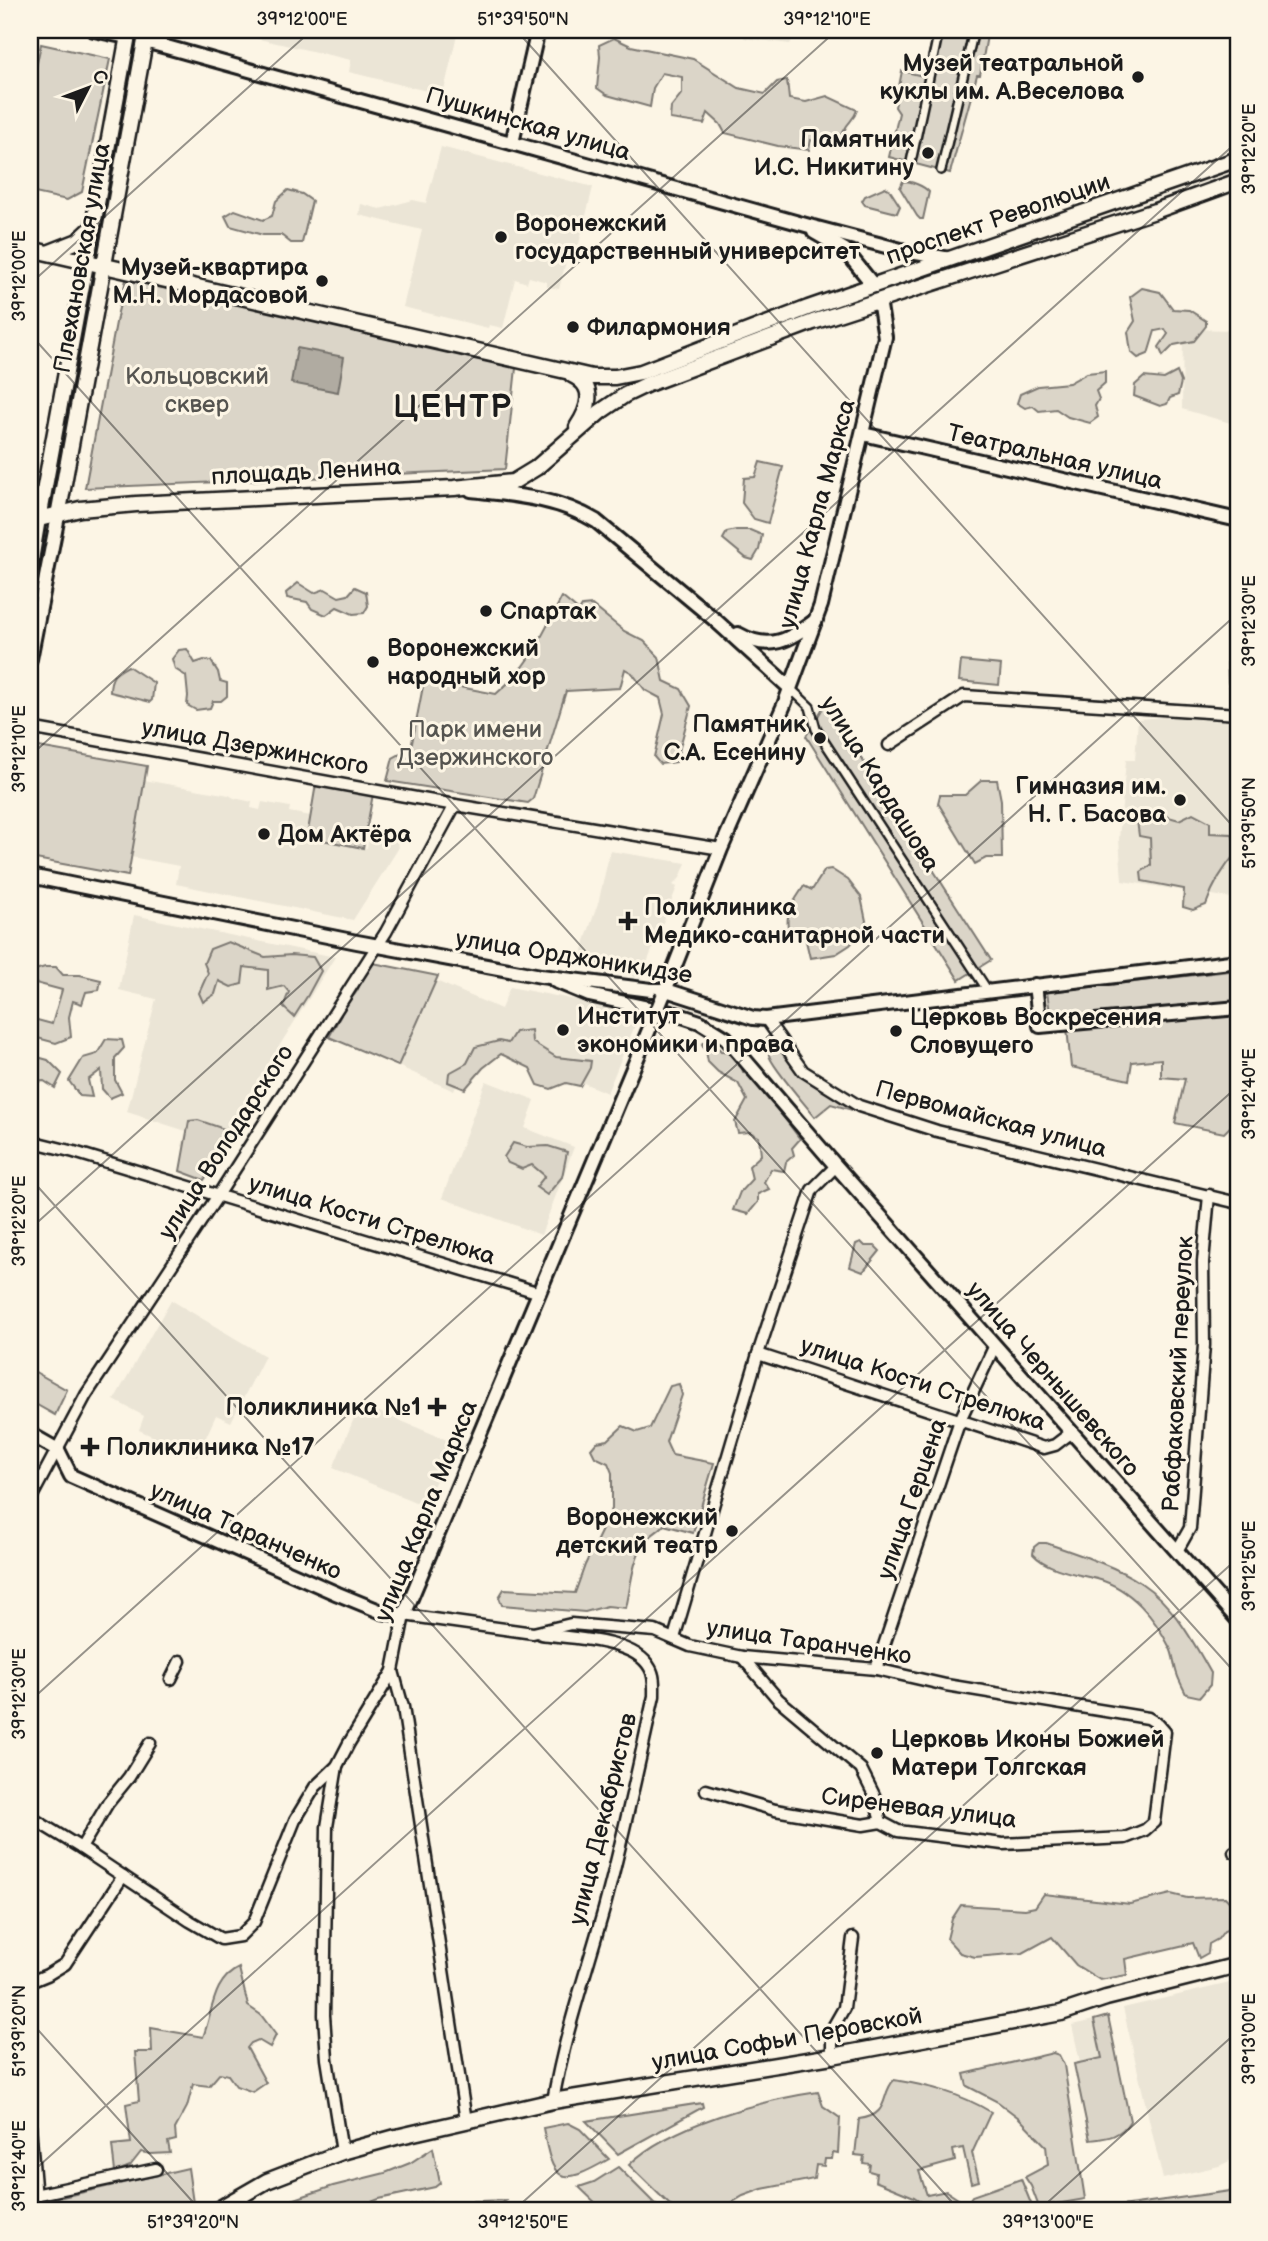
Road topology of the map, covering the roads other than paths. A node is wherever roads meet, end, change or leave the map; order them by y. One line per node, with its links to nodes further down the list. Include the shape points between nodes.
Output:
1 (94, 30): 5 (street, Пушкинская улица)
2 (538, 30): 7 (street)
3 (939, 30): 9 (street)
4 (974, 30): 10 (street)
5 (128, 34): 6 (main road, Пушкинская улица); 13 (main road, Плехановская улица)
6 (146, 36): 7 (street, Пушкинская улица); 18 (main road, Плехановская улица)
7 (512, 143): 12 (street, Пушкинская улица)
8 (1238, 159): 16 (main road, проспект Революции)
9 (911, 162)
10 (941, 170)
11 (1238, 181): 20 (main road, проспект Революции)
12 (799, 223): 16 (street, Пушкинская улица); 19 (street, улица Карла Маркса, via 845,250)
13 (91, 229): 15 (main road, via 78,241); 17 (main road, Плехановская улица)
14 (30, 250): 15 (main road, площадь Ленина)
15 (47, 253): 17 (main road, площадь Ленина)
16 (951, 259): 19 (main road, проспект Революции)
17 (87, 262): 18 (main road, площадь Ленина); 28 (main road, Плехановская улица)
18 (104, 266): 21 (main road, площадь Ленина); 27 (main road, Плехановская улица)
19 (874, 286): 20 (main road, улица Карла Маркса); 22 (main road, проспект Революции, via 641,372)
20 (879, 300): 23 (main road, проспект Революции); 24 (street, улица Карла Маркса, via 885,337)
21 (559, 369): 22 (main road, площадь Ленина); 25 (main road, площадь Ленина, via 578,377 589,393 585,415)
22 (615, 377)
23 (625, 395): 25 (main road, площадь Ленина)
24 (863, 434): 29 (street, Театральная улица); 32 (street, улица Карла Маркса)
25 (570, 437): 26 (main road, площадь Ленина, via 513,482)
26 (454, 488): 27 (main road, площадь Ленина, via 136,504 80,509); 31 (street, улица Кардашова, via 540,499 580,511)
27 (58, 516): 28 (main road, площадь Ленина); 33 (street, Плехановская улица)
28 (34, 519): 30 (street, Плехановская улица)
29 (1238, 520)
30 (30, 572)
31 (714, 619): 32 (street, улица Кардашова, via 750,640 779,643); 34 (street, улица Кардашова)
32 (816, 619): 34 (street, улица Карла Маркса)
33 (30, 659)
34 (790, 688): 39 (street, улица Карла Маркса); 45 (street, улица Кардашова, via 810,706 817,729)
35 (1238, 714): 37 (street, via 964,696)
36 (30, 728): 38 (street, улица Дзержинского)
37 (890, 745)
38 (455, 805): 39 (street, улица Дзержинского); 41 (street, улица Володарского)
39 (720, 849): 46 (street, улица Карла Маркса)
40 (30, 876): 41 (street, улица Орджоникидзе)
41 (376, 945): 43 (street, улица Орджоникидзе); 52 (street, улица Володарского)
42 (1238, 961): 44 (street, улица Орджоникидзе)
43 (541, 976): 46 (street, улица Орджоникидзе); 50 (street, улица Чернышевского, via 589,995 700,1022 726,1038)
44 (1035, 985): 45 (street, улица Орджоникидзе); 47 (street, via 1040,1026)
45 (988, 990): 48 (street, улица Орджоникидзе)
46 (664, 993): 48 (street, улица Орджоникидзе); 54 (street, улица Карла Маркса, bridge)
47 (1238, 1008)
48 (766, 1019): 51 (street, Первомайская улица, via 803,1071 859,1106 937,1131)
49 (30, 1141): 52 (street, улица Кости Стрелюка)
50 (836, 1166): 55 (street, улица Чернышевского); 56 (street, via 812,1190)
51 (1209, 1195): 53 (street, Первомайская улица); 62 (street, Рабфаковский переулок, via 1203,1262 1204,1345 1190,1528)
52 (218, 1197): 54 (street, улица Кости Стрелюка); 60 (street, улица Володарского, via 86,1395)
53 (1238, 1203)
54 (540, 1293): 63 (street, улица Карла Маркса)
55 (995, 1345): 57 (street, улица Герцена); 58 (street, улица Чернышевского)
56 (758, 1354): 57 (street, улица Кости Стрелюка); 66 (street)
57 (960, 1420): 58 (street, улица Кости Стрелюка, via 1044,1448); 69 (street, улица Герцена)
58 (1072, 1432): 62 (street, улица Чернышевского)
59 (30, 1434): 60 (street, улица Таранченко)
60 (58, 1450): 61 (street, улица Володарского); 63 (street, улица Таранченко, via 71,1476 338,1594 382,1612)
61 (30, 1500)
62 (1177, 1552): 64 (street, улица Чернышевского)
63 (404, 1615): 65 (street, улица Таранченко); 70 (street, улица Карла Маркса)
64 (1238, 1620)
65 (533, 1633): 66 (street, улица Таранченко, via 571,1624 655,1631); 84 (street, улица Декабристов, via 618,1646 641,1657 654,1681 628,1813)
66 (674, 1638): 67 (street, улица Таранченко)
67 (742, 1657): 69 (street, улица Таранченко); 77 (street, Сиреневая улица, via 778,1699 861,1769)
68 (180, 1661): 71 (street)
69 (876, 1669): 75 (street, улица Таранченко, via 1148,1718 1166,1732)
70 (393, 1671): 73 (street); 85 (street, улица Карла Маркса, via 403,1707)
71 (171, 1679)
72 (150, 1743): 78 (street)
73 (337, 1766): 79 (street, via 315,1787 295,1820 254,1922 240,1936 221,1939); 87 (street, via 327,1827 324,2015)
74 (706, 1790): 77 (street, Сиреневая улица, via 775,1810 863,1825)
75 (1157, 1810): 77 (street, Сиреневая улица, via 1154,1822 1145,1830 1125,1838 1003,1844 898,1830)
76 (30, 1817): 78 (street)
77 (881, 1822)
78 (81, 1849): 79 (street)
79 (123, 1876): 82 (street, via 65,1964)
80 (853, 1938): 83 (street, via 845,2008 832,2029)
81 (1238, 1965): 83 (main road, улица Софьи Перовской, via 1062,2013)
82 (30, 1982)
83 (832, 2056): 84 (main road, улица Софьи Перовской)
84 (553, 2101): 85 (main road, улица Софьи Перовской)
85 (466, 2121): 87 (main road, улица Софьи Перовской)
86 (30, 2125): 89 (street)
87 (342, 2152): 91 (main road, улица Софьи Перовской, via 267,2181)
88 (156, 2169): 89 (street)
89 (33, 2195): 90 (street)
90 (37, 2211)
91 (215, 2211)

